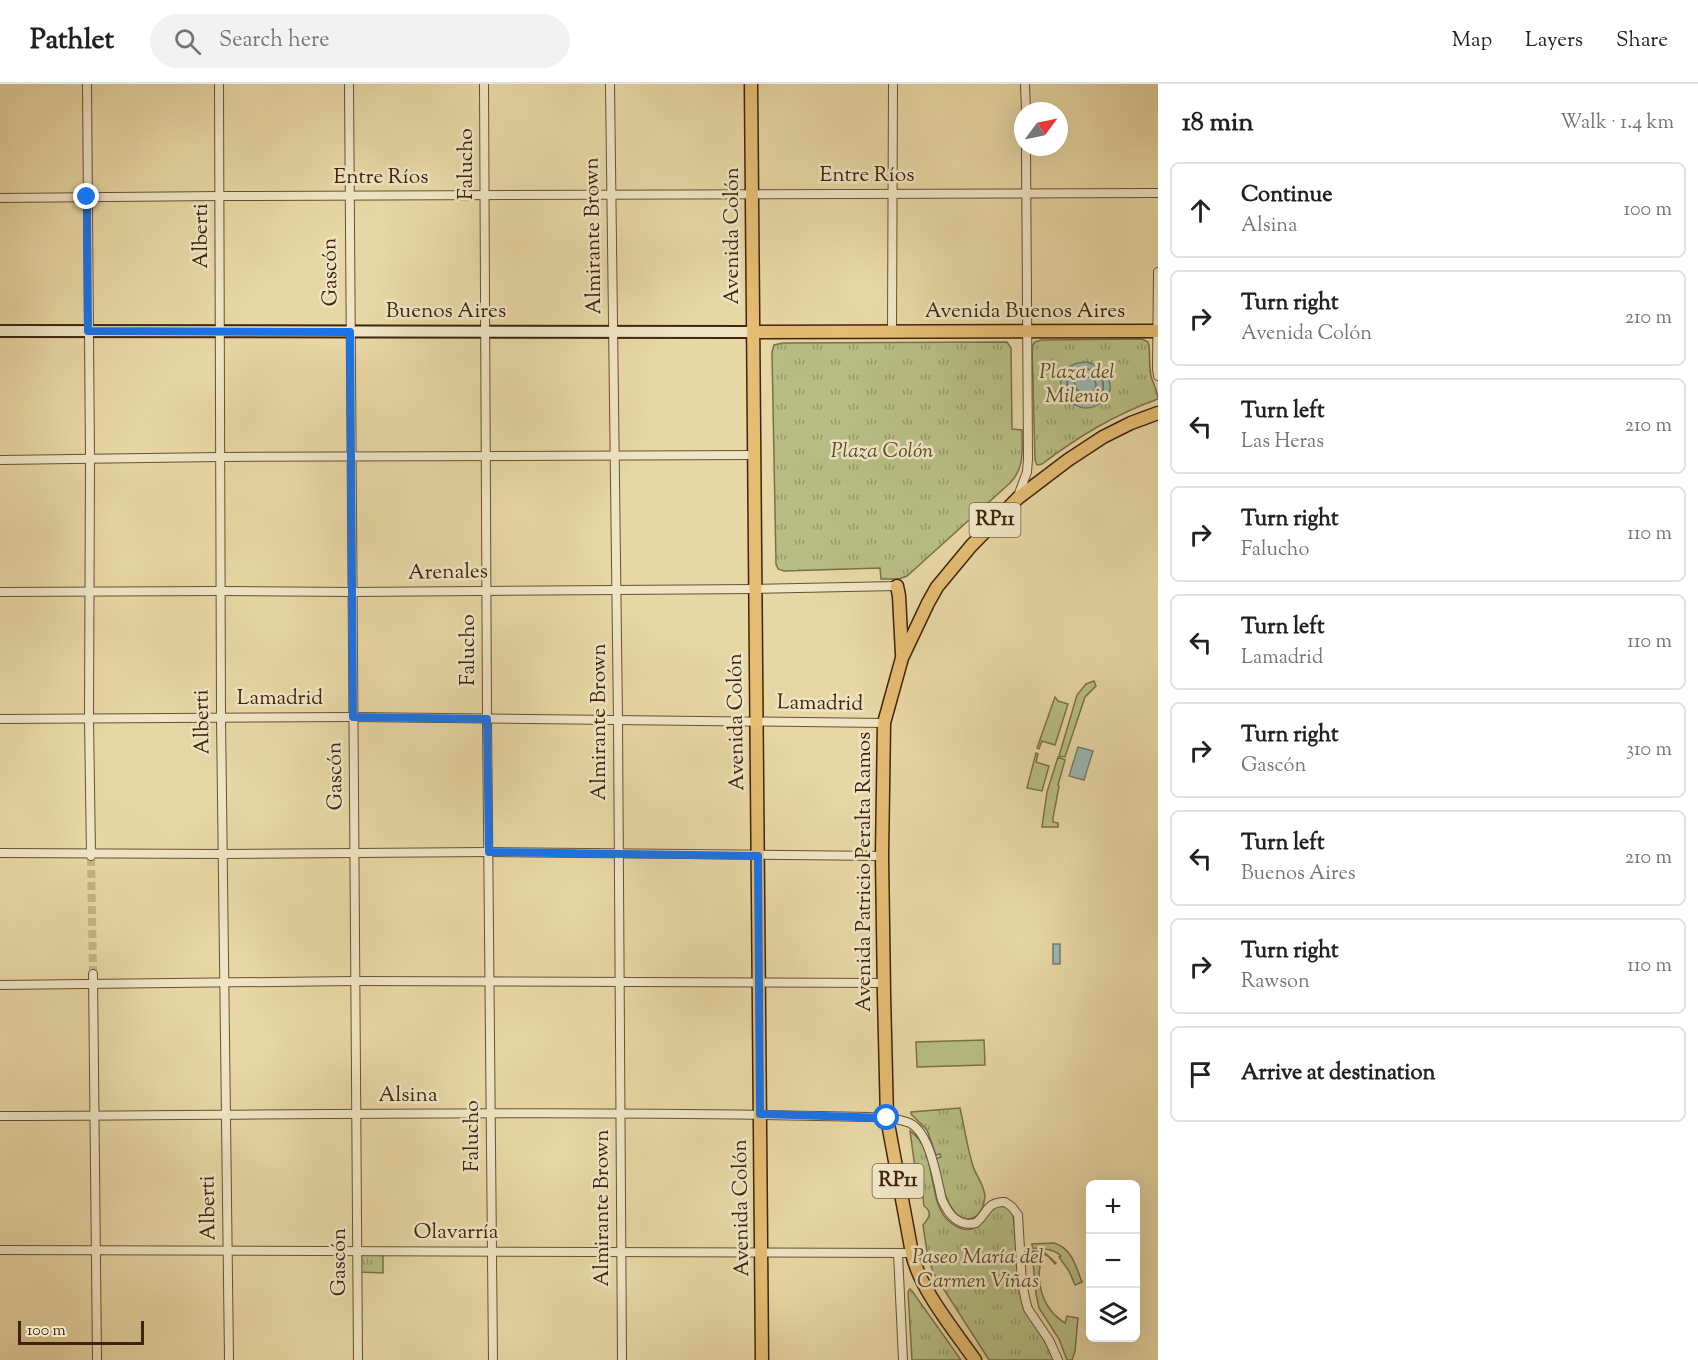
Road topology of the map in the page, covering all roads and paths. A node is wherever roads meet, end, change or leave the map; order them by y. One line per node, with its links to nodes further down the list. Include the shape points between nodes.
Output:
1 (87, 84): 19 (street)
2 (219, 84): 17 (street, Alberti)
3 (349, 84): 18 (street, Gascón)
4 (484, 84): 15 (street, Falucho)
5 (610, 84): 16 (street, Almirante Brown)
6 (751, 84): 13 (main road, Avenida Colón)
7 (893, 84): 14 (street)
8 (1025, 84): 9 (street)
9 (1026, 102)
10 (1026, 156): 11 (street)
11 (1026, 193): 12 (street, Entre Ríos); 14 (street, Entre Ríos); 31 (street)
12 (1158, 193)
13 (752, 194): 14 (street, Entre Ríos); 16 (street, Entre Ríos); 29 (main road, Avenida Colón)
14 (892, 194): 30 (street)
15 (485, 195): 16 (street, Entre Ríos); 18 (street, Entre Ríos); 27 (street, Falucho)
16 (611, 195): 28 (street, Almirante Brown)
17 (220, 196): 18 (street, Entre Ríos); 19 (street, Entre Ríos); 25 (street, Alberti)
18 (349, 196): 26 (street, Gascón)
19 (87, 197): 20 (street, Entre Ríos); 23 (street)
20 (0, 198)
21 (1158, 272): 24 (street)
22 (0, 331): 23 (street, Buenos Aires)
23 (88, 331): 25 (street, Buenos Aires); 39 (street)
24 (1158, 331): 31 (main road, Avenida Buenos Aires); 32 (street)
25 (219, 332): 26 (street, Buenos Aires); 38 (street, Alberti)
26 (350, 332): 27 (street, Buenos Aires); 36 (street, Gascón)
27 (486, 332): 28 (street, Buenos Aires); 37 (street, Falucho)
28 (613, 332): 29 (street, Buenos Aires); 34 (street, Almirante Brown)
29 (753, 332): 30 (main road, Buenos Aires); 35 (main road, Avenida Colón)
30 (892, 333): 31 (main road, Avenida Buenos Aires)
31 (1027, 333): 41 (street, via 1028,459)
32 (1158, 376)
33 (1158, 412): 41 (main road, Avenida Patricio Peralta Ramos / RP11, via 1103,437)
34 (614, 455): 35 (street); 37 (street); 44 (street, Almirante Brown)
35 (754, 455): 43 (main road, Avenida Colón)
36 (352, 456): 37 (street); 38 (street); 49 (street, Gascón)
37 (486, 456): 46 (street, Falucho)
38 (220, 457): 39 (street); 45 (street, Alberti)
39 (90, 459): 40 (street); 48 (street)
40 (0, 460)
41 (1018, 498): 50 (main road, Avenida Patricio Peralta Ramos / RP11, via 938,587)
42 (897, 585): 43 (street, Arenales); 50 (main road, RP11)
43 (756, 589): 44 (street, Arenales); 57 (main road, Avenida Colón)
44 (616, 590): 46 (street, Arenales); 56 (street, Almirante Brown)
45 (220, 591): 48 (street, Arenales); 49 (street, Arenales); 51 (street, Alberti)
46 (487, 591): 49 (street, Arenales); 55 (street, Falucho)
47 (0, 592): 48 (street, Arenales)
48 (90, 592): 53 (street)
49 (353, 592): 52 (street, Gascón)
50 (902, 658): 58 (main road, Avenida Patricio Peralta Ramos / RP11)
51 (221, 717): 52 (street, Lamadrid); 53 (street, Lamadrid); 62 (street, Alberti)
52 (353, 717): 55 (street, Lamadrid); 61 (street, Gascón)
53 (88, 718): 54 (street, Lamadrid); 64 (street)
54 (0, 719)
55 (487, 719): 56 (street, Lamadrid); 59 (street, Falucho)
56 (618, 720): 57 (street, Lamadrid); 63 (street, Almirante Brown)
57 (757, 721): 58 (street, Lamadrid); 65 (main road, Avenida Colón)
58 (884, 723): 66 (main road, Avenida Patricio Peralta Ramos / RP11)
59 (489, 852): 61 (street); 63 (street); 69 (street, Falucho)
60 (0, 853): 64 (street)
61 (355, 853): 62 (street); 68 (street, Gascón)
62 (223, 854): 64 (street); 71 (street, Alberti)
63 (618, 854): 65 (street); 70 (street, Almirante Brown)
64 (91, 855)
65 (758, 856): 66 (street); 72 (main road, Avenida Colón)
66 (882, 856): 73 (main road, Avenida Patricio Peralta Ramos / RP11)
67 (93, 974): 74 (street)
68 (355, 981): 69 (street); 71 (street); 76 (street, Gascón)
69 (490, 982): 70 (street); 77 (street, Falucho)
70 (620, 982): 72 (street); 78 (street, Almirante Brown)
71 (224, 983): 74 (street); 80 (street, Alberti)
72 (759, 983): 73 (street); 79 (main road, Avenida Colón)
73 (884, 983): 83 (main road, Avenida Patricio Peralta Ramos / RP11)
74 (93, 984): 75 (street); 82 (street)
75 (0, 985)
76 (357, 1114): 77 (street, Alsina); 80 (street, Alsina); 87 (street, Gascón)
77 (491, 1114): 78 (street, Alsina); 88 (street, Falucho)
78 (620, 1114): 79 (street, Alsina); 89 (street, Almirante Brown)
79 (760, 1114): 83 (street, Alsina); 90 (main road, Avenida Colón)
80 (226, 1115): 82 (street, Alsina); 86 (street, Alberti)
81 (0, 1116): 82 (street, Alsina)
82 (94, 1116): 85 (street)
83 (887, 1118): 92 (main road, Avenida Patricio Peralta Ramos / RP11); 101 (street, Alsina, via 907,1122 921,1133 942,1200 955,1219 976,1223 990,1205 1001,1201 1016,1211 1026,1302)
84 (0, 1250): 85 (street, Olavarría)
85 (96, 1251): 86 (street, Olavarría); 93 (street)
86 (228, 1251): 87 (street, Olavarría); 94 (street, Alberti)
87 (358, 1251): 88 (street, Olavarría); 95 (street, Gascón)
88 (492, 1252): 89 (street, Olavarría); 96 (street, Falucho)
89 (622, 1252): 90 (street, Olavarría); 97 (street, Almirante Brown)
90 (762, 1252): 91 (street, Olavarría); 98 (main road, Avenida Colón)
91 (898, 1253): 92 (street, Olavarría); 99 (street)
92 (912, 1253): 100 (main road, Avenida Patricio Peralta Ramos / RP11, via 921,1279)
93 (97, 1360)
94 (229, 1360)
95 (358, 1360)
96 (493, 1360)
97 (622, 1360)
98 (762, 1360)
99 (903, 1360)
100 (975, 1360)
101 (1058, 1360)

